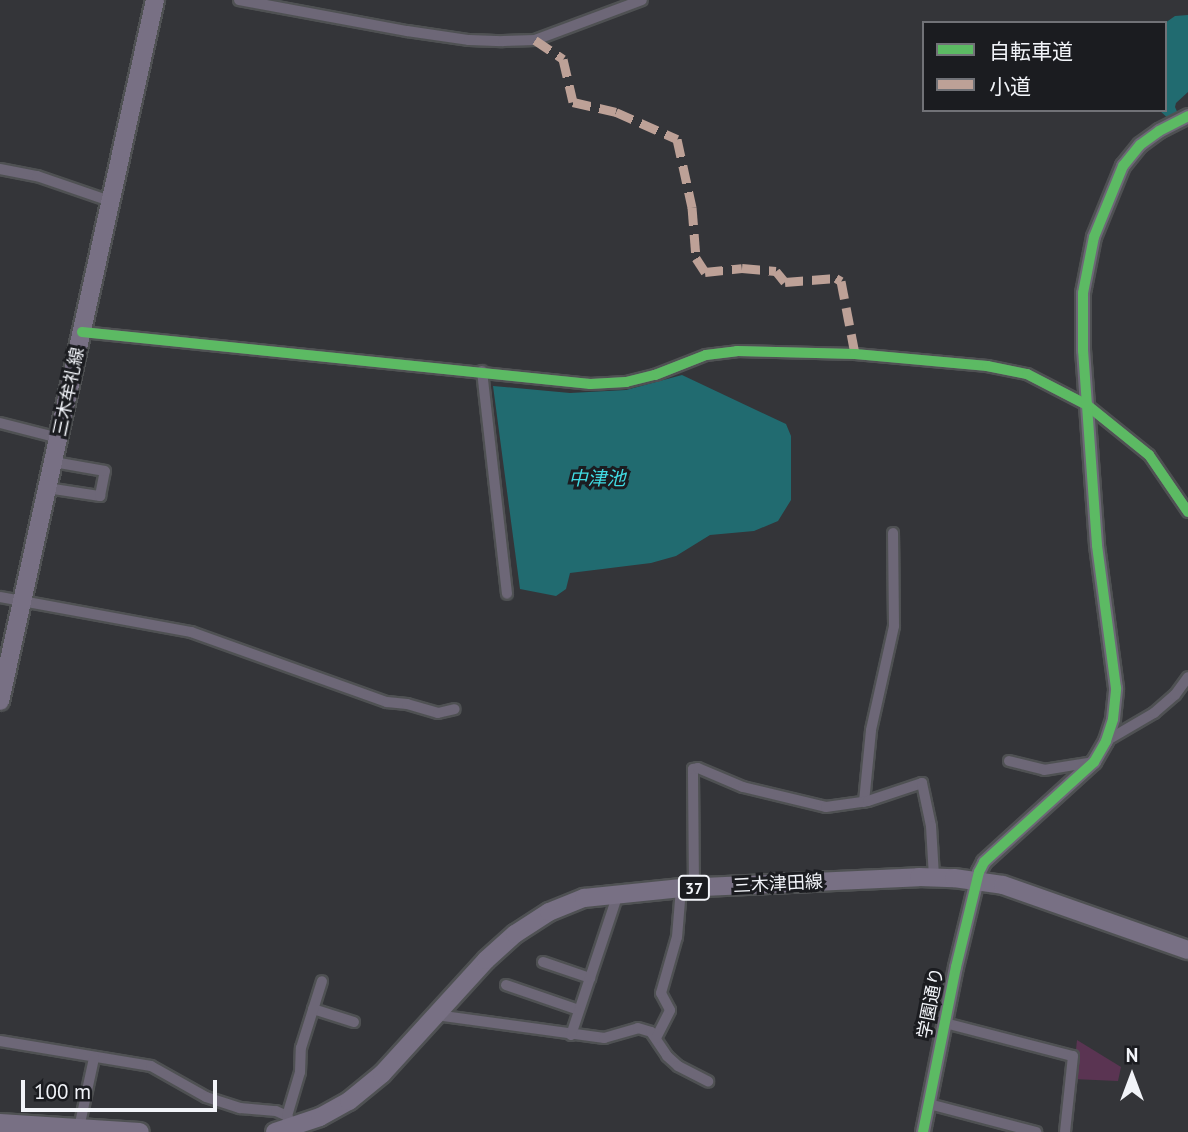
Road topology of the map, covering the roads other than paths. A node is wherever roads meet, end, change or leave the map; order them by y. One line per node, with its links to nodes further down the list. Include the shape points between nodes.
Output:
1 (155, 0): 6 (main road, 三木牟礼線)
2 (239, 0): 3 (street, via 407,31 503,41 535,40)
3 (642, 0)
4 (1188, 117): 9 (street, via 1140,145 1123,166 1094,237 1082,319)
5 (0, 169): 6 (street, via 37,176)
6 (110, 201): 7 (main road, 三木牟礼線)
7 (82, 331): 8 (street); 11 (main road, 三木牟礼線)
8 (482, 371): 9 (street, via 590,384 626,382 706,355 737,351 855,354 1027,374); 16 (street)
9 (1087, 405): 14 (street, via 1149,455); 22 (street, via 1097,545 1116,688)
10 (0, 423): 11 (street)
11 (59, 438): 12 (main road, 三木牟礼線)
12 (54, 461): 13 (main road, 三木牟礼線); 13 (street, via 105,471 100,496)
13 (47, 488): 18 (main road, 三木牟礼線)
14 (1188, 512)
15 (893, 534): 25 (street, via 894,626 871,730)
16 (507, 594)
17 (0, 597): 18 (street)
18 (20, 601): 20 (main road, 三木牟礼線); 21 (street, via 191,632 387,702 439,713)
19 (1188, 677): 22 (street, via 1154,713)
20 (0, 701)
21 (455, 709)
22 (1106, 741): 24 (street)
23 (1009, 761): 24 (street, via 1044,770)
24 (1094, 762): 27 (street, via 984,862)
25 (864, 802): 26 (street, via 922,783); 28 (street, via 826,807 743,788 703,768 693,769)
26 (934, 877): 27 (main road, 三木津田線 / 37); 28 (main road, 三木津田線 / 37)
27 (974, 882): 30 (main road, 三木津田線 / 37, via 1003,885); 39 (street, 学園通り)
28 (687, 888): 29 (main road, 三木津田線 / 37); 41 (street, via 661,993 670,1010)
29 (618, 894): 32 (street); 37 (main road, 三木津田線 / 37, via 584,898 515,934)
30 (1188, 950)
31 (543, 962): 32 (street)
32 (590, 978): 36 (street)
33 (322, 981): 35 (street)
34 (506, 985): 36 (street)
35 (313, 1009): 38 (street); 46 (street, via 301,1048)
36 (579, 1010): 40 (street)
37 (436, 1015): 40 (street); 46 (main road, 三木津田線 / 37, via 382,1074 349,1101 320,1117)
38 (354, 1022)
39 (945, 1023): 45 (street, 学園通り); 53 (street, via 1073,1056)
40 (571, 1035): 41 (street, via 604,1038 638,1028)
41 (656, 1038): 44 (street, via 678,1066)
42 (0, 1041): 43 (street)
43 (94, 1058): 46 (street, via 151,1066 206,1097 240,1108 276,1111); 48 (street)
44 (708, 1081)
45 (929, 1104): 51 (street, 学園通り); 52 (street)
46 (290, 1122): 50 (main road, 三木津田線 / 37)
47 (0, 1123): 48 (main road)
48 (79, 1128): 49 (main road)
49 (140, 1132)
50 (275, 1132)
51 (923, 1132)
52 (1036, 1132)
53 (1065, 1132)

